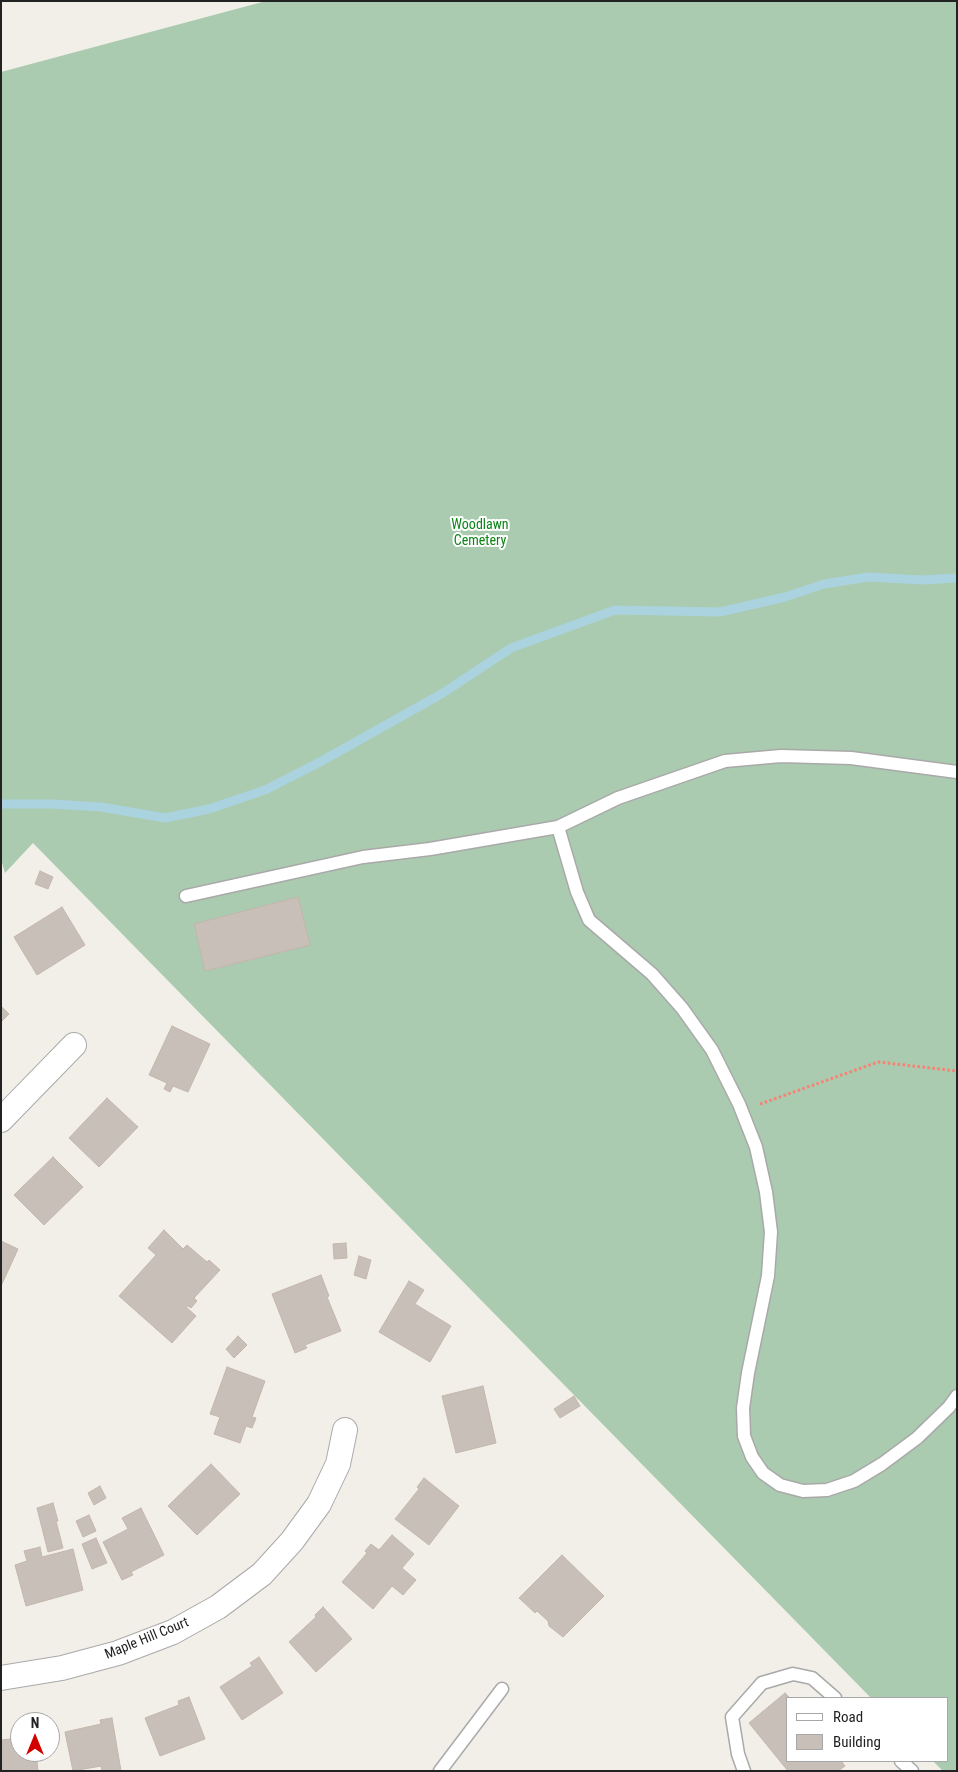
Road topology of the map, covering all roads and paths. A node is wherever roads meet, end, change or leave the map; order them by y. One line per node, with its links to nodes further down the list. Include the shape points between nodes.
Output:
1 (955, 773): 2 (lane, via 851,758 780,756 725,762 618,798)
2 (558, 827): 3 (lane, via 363,857); 6 (lane, via 576,892 589,920 652,974 682,1008 712,1050)
3 (186, 896)
4 (74, 1045): 7 (street)
5 (957, 1071): 6 (path, via 878,1062)
6 (741, 1111): 8 (lane, via 756,1147 771,1232 768,1276 743,1408 744,1436 763,1474 780,1485 803,1491 828,1490 854,1481 917,1438)
7 (1, 1120)
8 (957, 1396)
9 (345, 1430): 10 (street, Maple Hill Court, via 338,1464 319,1504 262,1574 218,1606 173,1632 118,1653 62,1668)
10 (1, 1678)
11 (502, 1689): 14 (lane)
12 (834, 1697): 15 (lane, via 812,1678 793,1674 762,1683 732,1717)
13 (902, 1762): 16 (lane)
14 (440, 1771)
15 (744, 1771)
16 (912, 1771)

